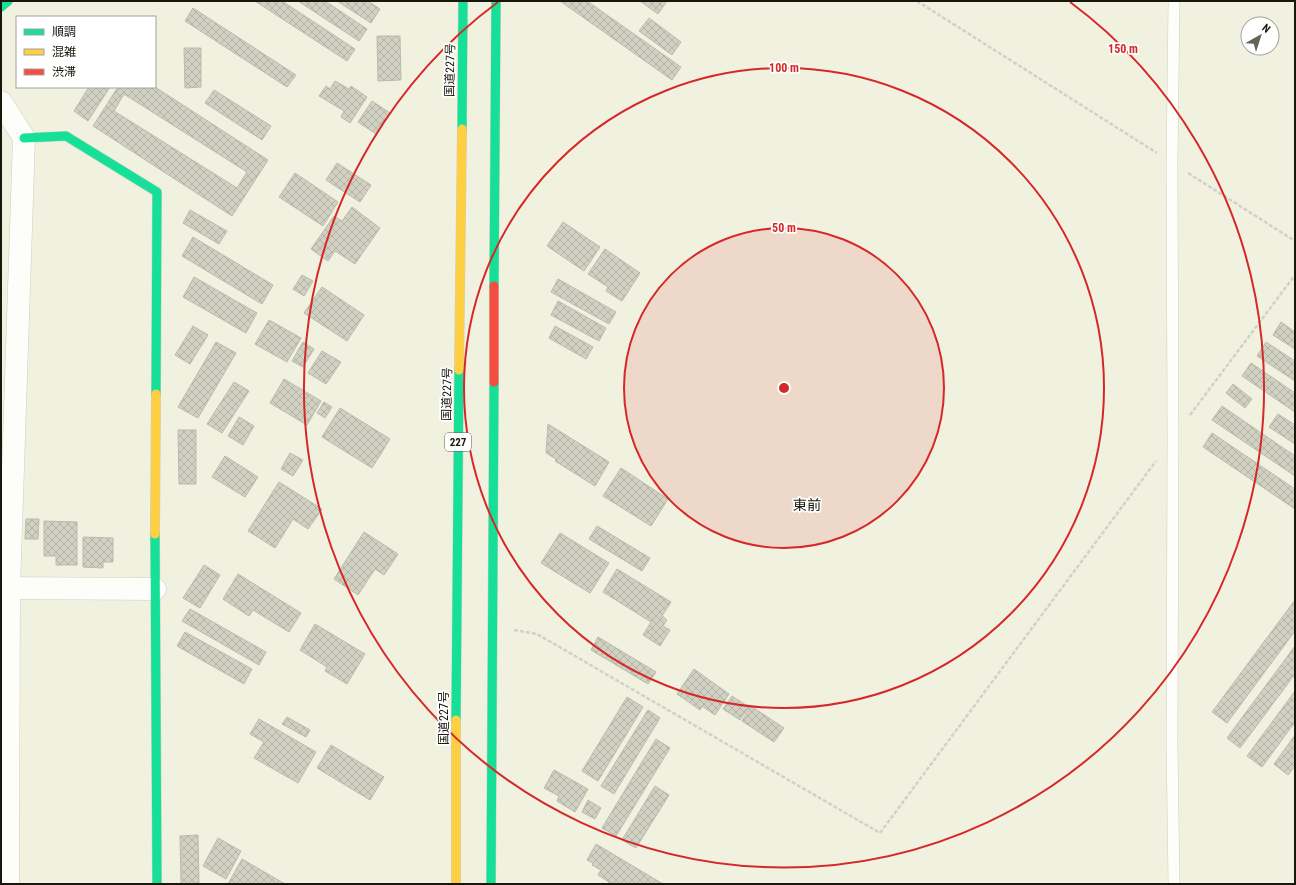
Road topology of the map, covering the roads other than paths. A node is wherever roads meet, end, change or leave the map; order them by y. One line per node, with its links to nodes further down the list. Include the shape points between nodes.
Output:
1 (8, 1): 5 (main road)
2 (463, 1): 12 (main road, 国道227号 / 227, via 456,626)
3 (496, 1): 13 (main road)
4 (1174, 1): 14 (lane)
5 (1, 7)
6 (1, 102): 7 (street)
7 (24, 138): 8 (street); 9 (main road, via 66,136 157,192)
8 (5, 588): 9 (street); 10 (street)
9 (155, 589): 11 (main road)
10 (8, 884)
11 (157, 884)
12 (456, 884)
13 (491, 884)
14 (1174, 884)

